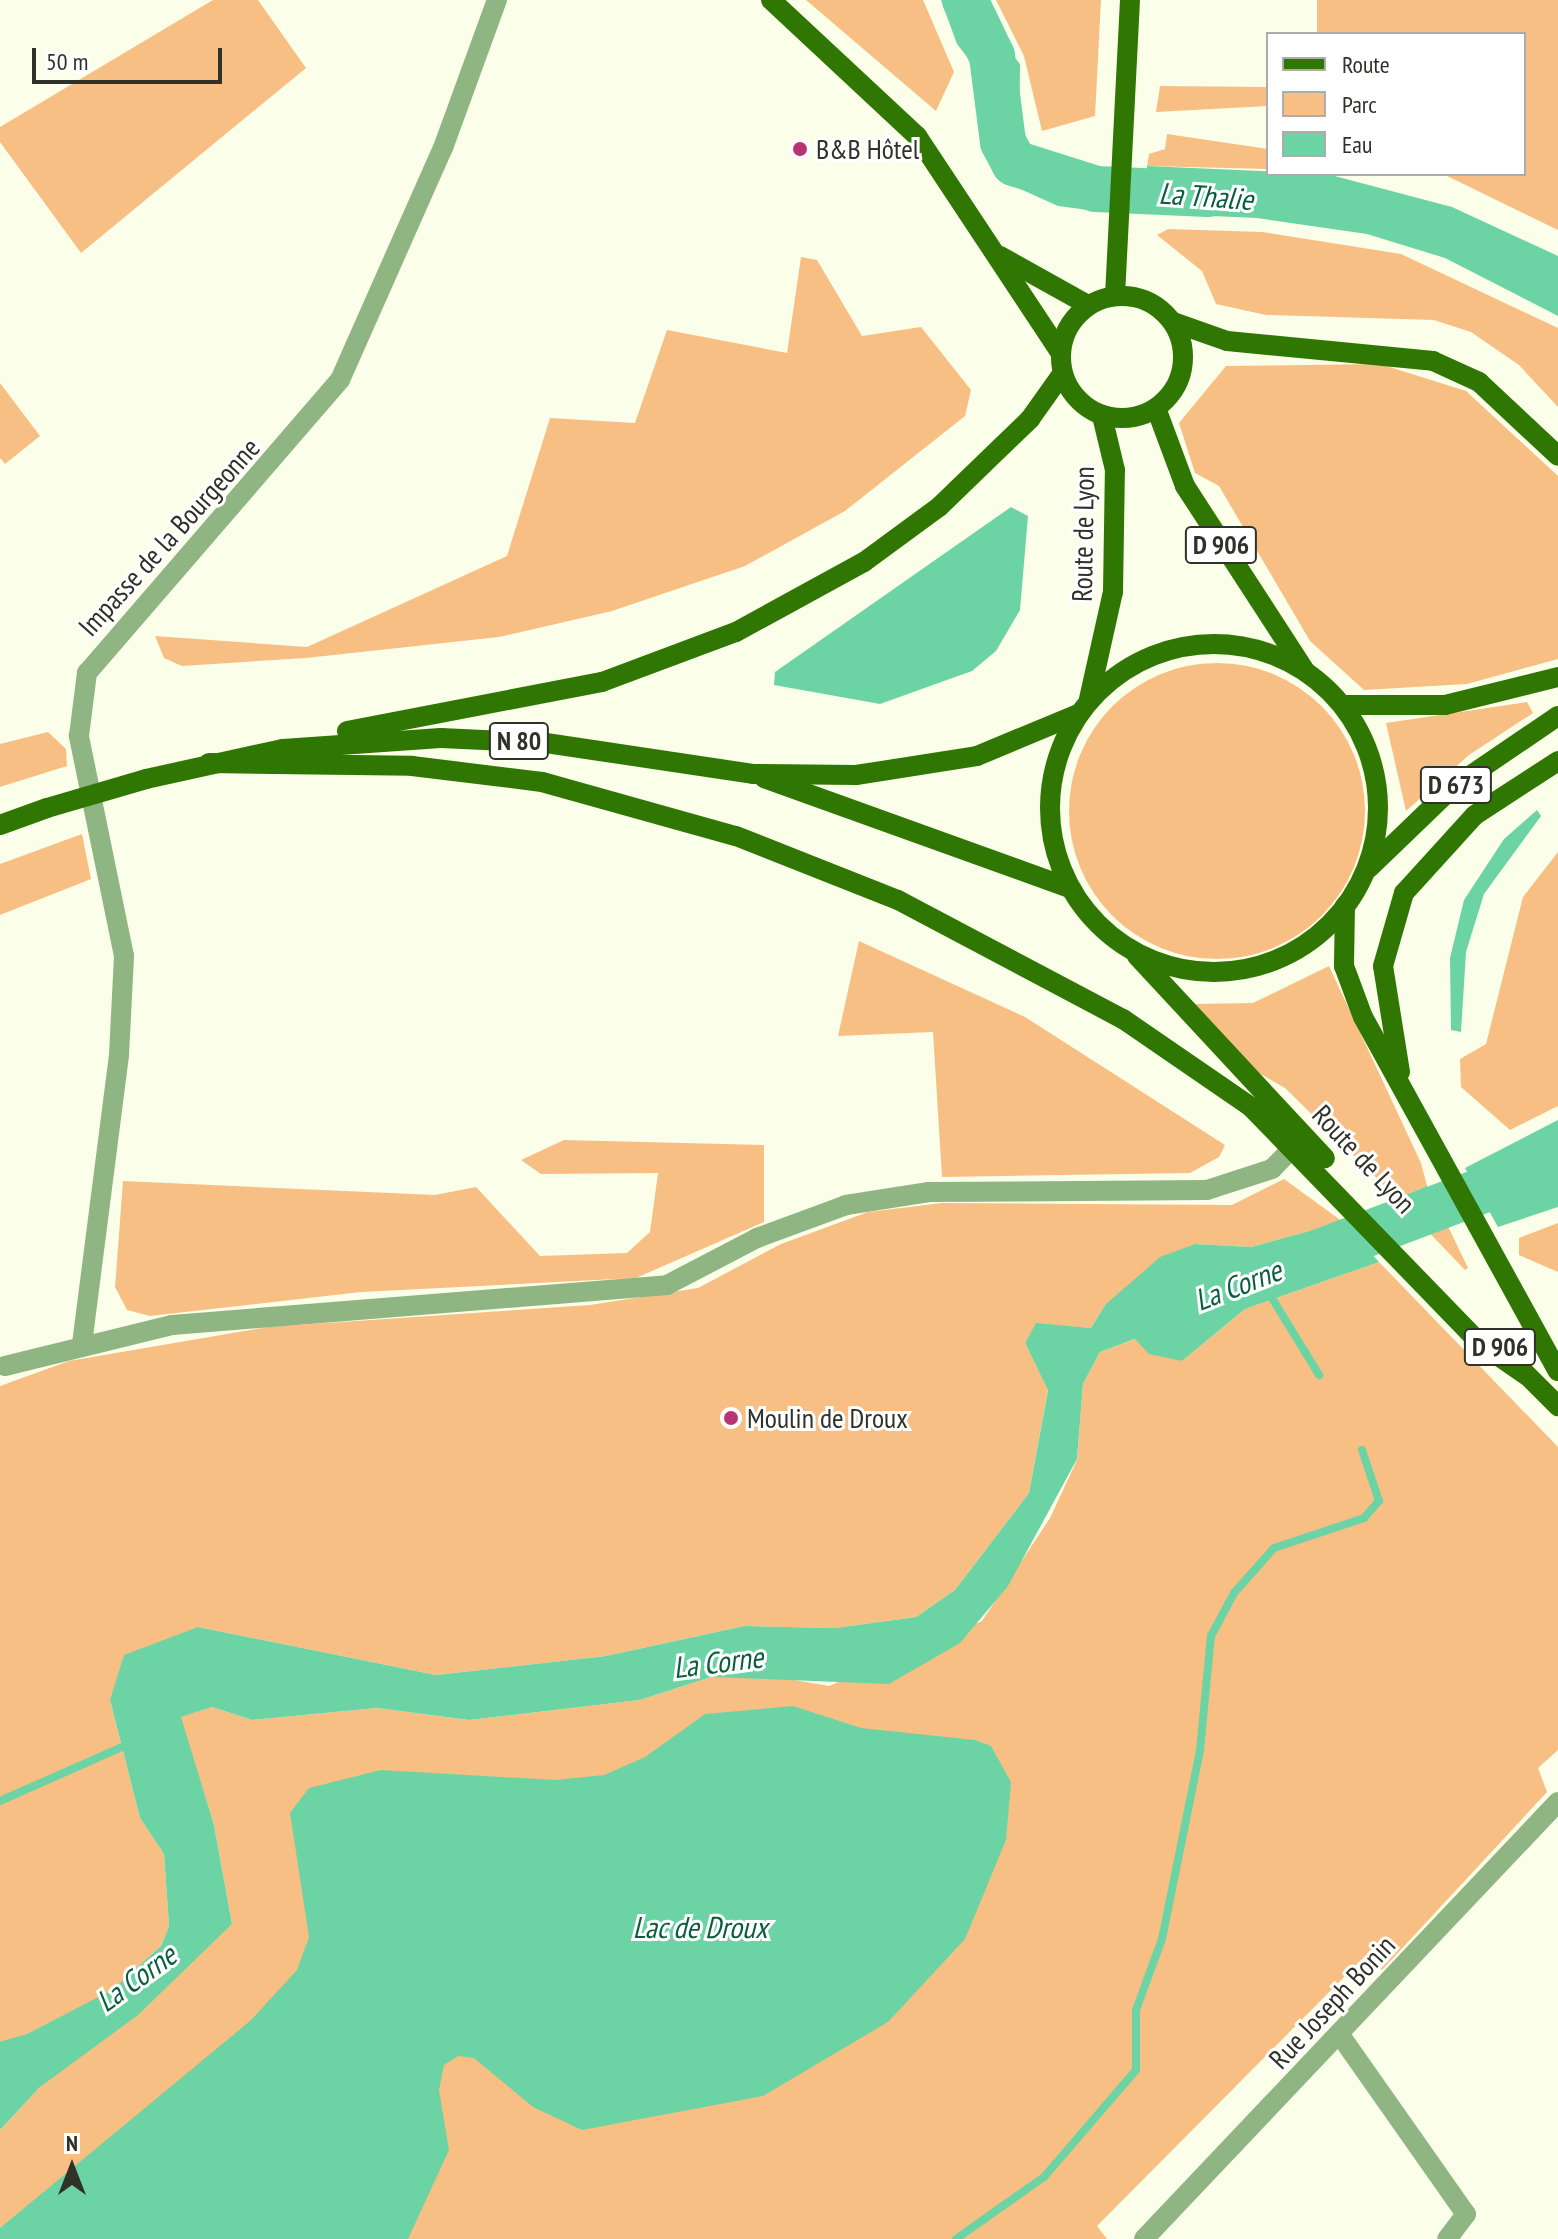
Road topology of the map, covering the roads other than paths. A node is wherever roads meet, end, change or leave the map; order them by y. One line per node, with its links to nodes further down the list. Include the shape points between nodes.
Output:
1 (497, 0): 31 (street, Impasse de la Bourgeonne, via 443,148 340,380 261,479 103,650 79,696 81,747 124,956 119,1055)
2 (771, 0): 5 (main road, via 906,125)
3 (1130, 0): 4 (main road)
4 (1123, 235): 6 (main road); 7 (main road)
5 (1000, 256): 8 (main road); 10 (main road)
6 (1115, 296): 7 (main road); 8 (main road)
7 (1136, 297): 9 (main road)
8 (1088, 305): 10 (main road, via 1069,326)
9 (1173, 322): 12 (main road, via 1183,369); 14 (main road, via 1227,341 1433,361 1479,382)
10 (1060, 352): 11 (main road)
11 (1062, 374): 13 (main road, via 1084,406); 20 (main road, via 1030,419 939,507 864,562 736,632 602,682)
12 (1156, 408): 13 (main road, via 1130,418); 15 (main road, D 906, via 1192,498)
13 (1102, 416): 18 (main road, Route de Lyon, via 1115,470 1113,592)
14 (1558, 456)
15 (1305, 671): 17 (main road); 18 (main road, via 1275,655 1208,643 1143,659)
16 (1558, 677): 17 (main road, via 1445,705)
17 (1343, 705): 25 (main road, via 1361,735 1378,802)
18 (1083, 707): 23 (main road, N 80, via 934,766); 26 (main road, Route de Lyon, via 1050,782 1053,843)
19 (1558, 716): 25 (main road, D 673, via 1452,788)
20 (283, 749): 22 (main road, N 80); 23 (main road, N 80, via 477,738)
21 (1558, 761): 29 (main road, via 1475,815 1399,905 1383,977)
22 (209, 763): 24 (main road, N 80, bridge); 30 (main road, via 501,774 736,836 898,900 1047,975 1169,1048)
23 (753, 774): 26 (main road, N 80)
24 (0, 825)
25 (1366, 871): 27 (main road)
26 (1070, 888): 28 (main road, Route de Lyon)
27 (1345, 906): 28 (main road, via 1294,951 1252,967 1196,971); 29 (main road, Route de Lyon / D 906, via 1347,977)
28 (1131, 950): 35 (main road, Route de Lyon / D 906)
29 (1407, 1104): 32 (main road, Route de Lyon / D 906, via 1490,1258)
30 (1294, 1146): 31 (street, via 1272,1169 1207,1190 929,1192 846,1205 757,1238 667,1285 220,1319); 35 (main road, via 1481,1344)
31 (82, 1344): 33 (street)
32 (1551, 1345): 34 (main road, Route de Lyon / D 906)
33 (5, 1366)
34 (1558, 1371)
35 (1526, 1375): 36 (main road, Route de Lyon / D 906)
36 (1558, 1406)
37 (1558, 1802): 38 (street, Rue Joseph Bonin)
38 (1340, 2035): 39 (street, Rue Joseph Bonin); 40 (street, via 1466,2214)
39 (1144, 2239)
40 (1447, 2239)

